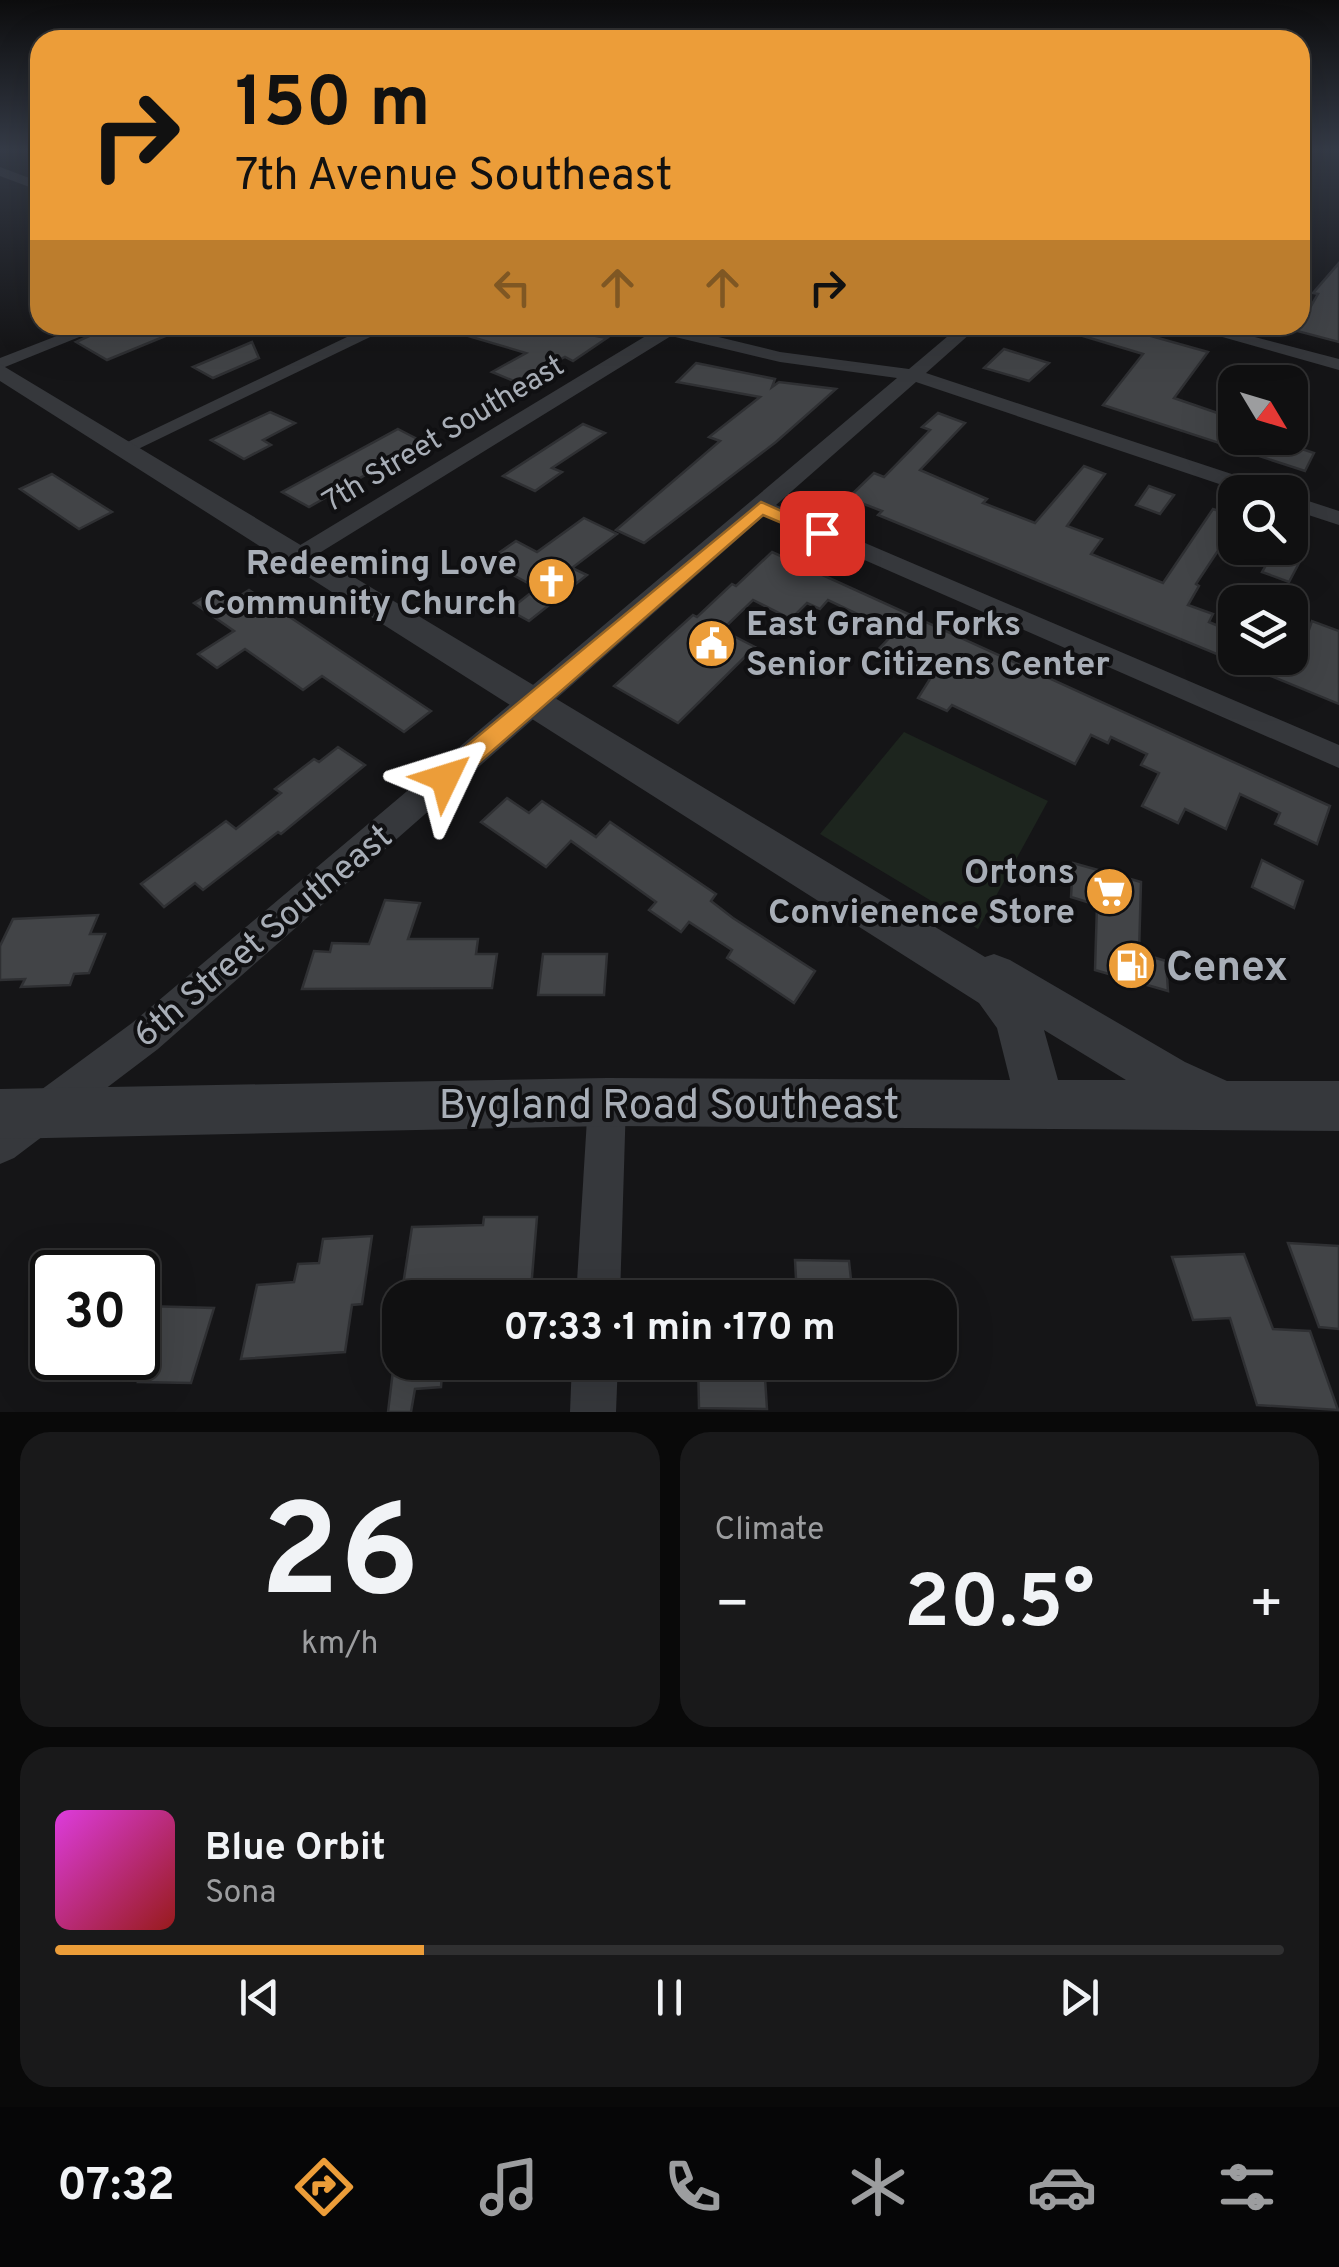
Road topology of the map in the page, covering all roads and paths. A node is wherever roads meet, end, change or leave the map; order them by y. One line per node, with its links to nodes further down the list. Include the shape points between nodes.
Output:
1 (76, 335): 8 (street)
2 (365, 335): 10 (street)
3 (647, 335): 15 (street, 7th Street Southeast)
4 (687, 335): 9 (street, via 780,357)
5 (959, 335): 9 (street, 6th Street Southeast)
6 (1226, 335): 7 (street)
7 (1339, 366)
8 (0, 367): 10 (street)
9 (913, 375): 11 (street); 12 (street, 6th Street Southeast)
10 (125, 448): 15 (street)
11 (1218, 477)
12 (761, 507): 16 (street, 6th Street Southeast); 17 (street)
13 (1308, 508): 14 (street)
14 (1339, 518)
15 (300, 555): 16 (street)
16 (535, 701): 18 (street); 23 (street, 6th Street Southeast, via 145,1036)
17 (1339, 756)
18 (917, 936): 20 (street, via 1012,1005); 21 (street, via 1028,992 1168,1079)
19 (607, 1102): 20 (street, Bygland Road Southeast); 23 (street, Bygland Road Southeast); 25 (street)
20 (1039, 1102): 21 (street, Bygland Road Southeast)
21 (1230, 1105): 22 (street, Bygland Road Southeast)
22 (1339, 1106)
23 (23, 1113): 24 (street, 6th Street Southeast)
24 (0, 1144)
25 (599, 1280)
26 (594, 1380): 27 (street)
27 (593, 1412)

